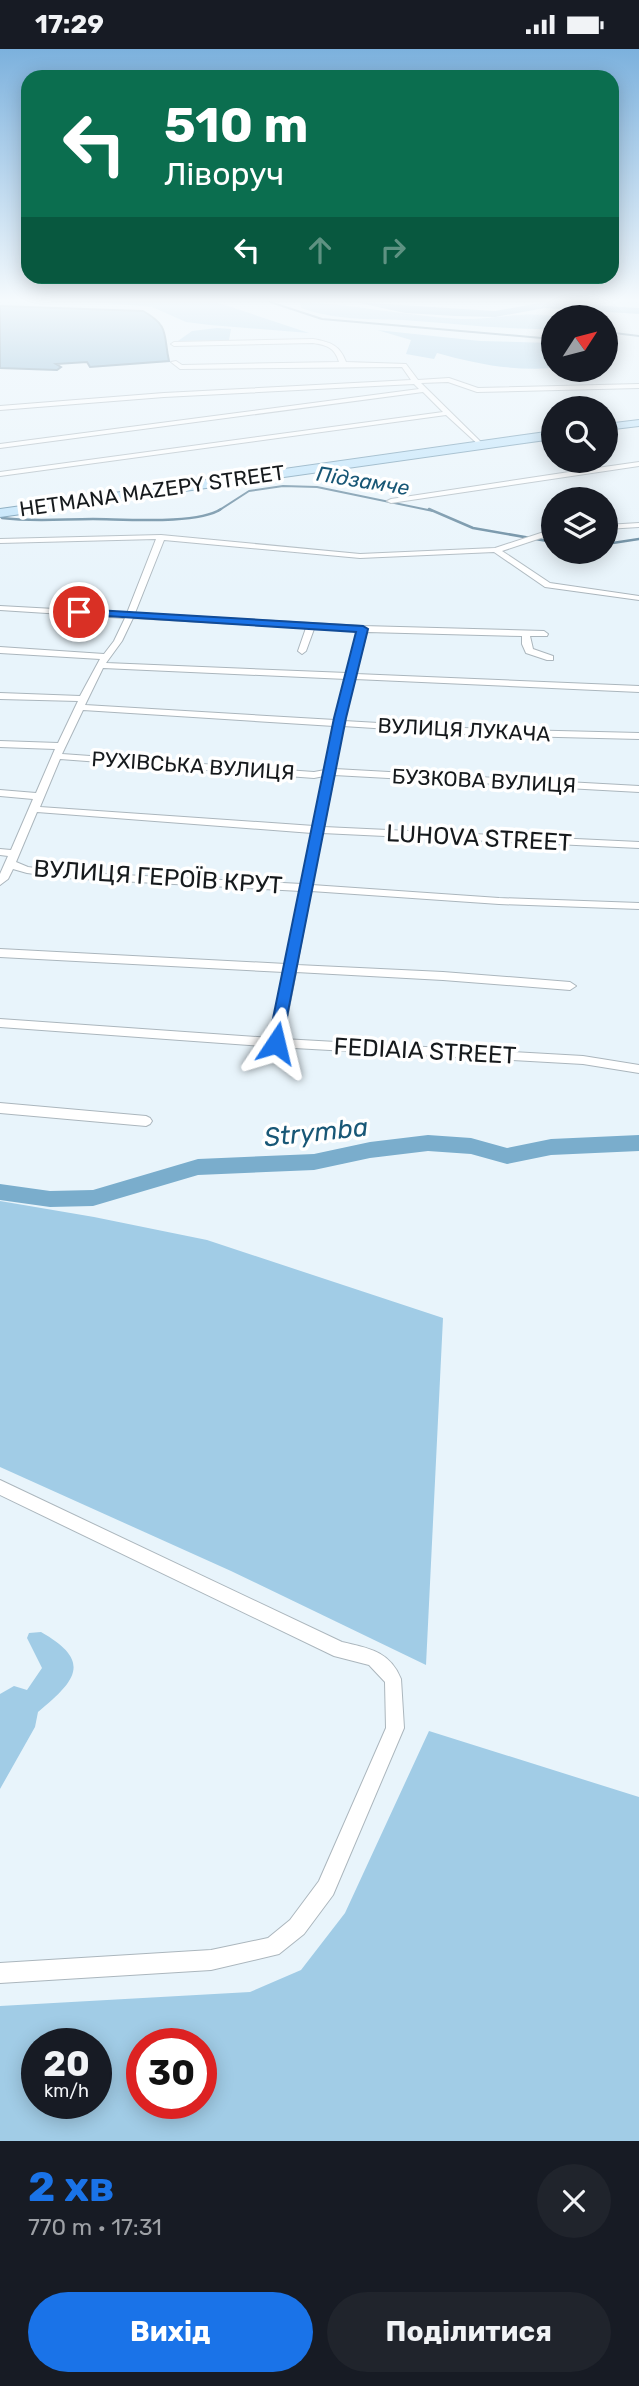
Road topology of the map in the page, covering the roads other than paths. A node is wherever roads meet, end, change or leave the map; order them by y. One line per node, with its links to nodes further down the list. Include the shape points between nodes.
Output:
1 (106, 400): 4 (street)
2 (351, 400): 10 (street)
3 (434, 400): 5 (street)
4 (0, 408)
5 (448, 413): 9 (street); 14 (street)
6 (639, 423): 7 (main road)
7 (618, 426)
8 (541, 438): 9 (main road, HETMANA MAZEPY STREET)
9 (481, 445): 16 (main road, HETMANA MAZEPY STREET)
10 (0, 446)
11 (639, 464): 12 (street)
12 (618, 467)
13 (574, 473): 15 (street)
14 (0, 474)
15 (391, 501)
16 (0, 513)
17 (639, 525): 18 (street)
18 (618, 526)
19 (541, 535): 22 (street)
20 (161, 537): 21 (street); 22 (street, via 360,556); 25 (street)
21 (0, 541)
22 (496, 550): 23 (street, via 548,585)
23 (639, 598)
24 (0, 608): 25 (street)
25 (131, 614): 26 (street); 33 (street)
26 (311, 626): 27 (street); 31 (street)
27 (363, 629): 28 (street); 34 (street)
28 (526, 633): 29 (street); 32 (street, via 529,651)
29 (544, 634)
30 (0, 650): 33 (street)
31 (302, 651)
32 (550, 658)
33 (102, 661): 34 (street); 37 (street)
34 (351, 678): 35 (street); 38 (street)
35 (639, 689)
36 (0, 697): 37 (street, ВУЛИЦЯ ЛУКАЧА)
37 (82, 703): 38 (street, ВУЛИЦЯ ЛУКАЧА); 41 (street)
38 (340, 723): 39 (street, ВУЛИЦЯ ЛУКАЧА); 43 (street)
39 (639, 736)
40 (0, 744): 41 (street)
41 (61, 746): 42 (street)
42 (56, 756): 43 (street, РУХІВСЬКА ВУЛИЦЯ, via 314,775); 46 (street)
43 (330, 772): 44 (street, БУЗКОВА ВУЛИЦЯ); 48 (street)
44 (639, 789)
45 (0, 793): 46 (street)
46 (38, 796): 47 (street)
47 (32, 809): 48 (street, LUHOVA STREET); 51 (street)
48 (319, 830): 49 (street, LUHOVA STREET); 53 (street)
49 (639, 845)
50 (0, 852): 51 (street, ВУЛИЦЯ ГЕРОЇВ КРУТ)
51 (12, 859): 52 (street); 53 (street, ВУЛИЦЯ ГЕРОЇВ КРУТ, via 27,870 65,875)
52 (0, 882)
53 (307, 887): 54 (street, ВУЛИЦЯ ГЕРОЇВ КРУТ); 56 (street)
54 (639, 906)
55 (0, 953): 56 (street)
56 (289, 970): 57 (street); 59 (street)
57 (570, 986)
58 (0, 1023): 59 (street, FEDIAIA STREET)
59 (276, 1043): 60 (street, FEDIAIA STREET, via 583,1060)
60 (639, 1069)
61 (0, 1108): 62 (street)
62 (146, 1121)
63 (0, 1487): 64 (street, via 340,1650 374,1658 393,1679 395,1728 326,1888 297,1927 272,1947 211,1960)
64 (0, 1973)

